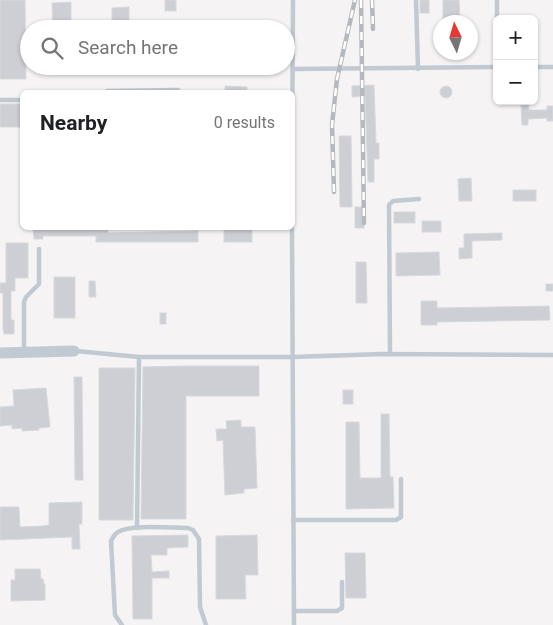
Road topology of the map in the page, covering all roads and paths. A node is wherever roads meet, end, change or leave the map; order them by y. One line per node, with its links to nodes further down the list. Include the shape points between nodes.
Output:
1 (293, 0): 5 (lane)
2 (416, 0): 10 (lane)
3 (497, 0): 4 (lane)
4 (497, 15)
5 (293, 20)
6 (538, 66): 7 (lane)
7 (553, 66)
8 (493, 67): 10 (lane)
9 (295, 69): 10 (lane)
10 (418, 69)
11 (293, 75): 12 (lane)
12 (293, 90)
13 (0, 100): 14 (lane)
14 (20, 100)
15 (419, 199): 21 (lane, via 393,201 389,205)
16 (292, 230): 24 (lane)
17 (39, 248): 19 (lane, via 39,284 24,302)
18 (74, 351): 19 (street); 23 (lane)
19 (24, 352): 20 (street)
20 (0, 353)
21 (390, 354): 22 (lane); 24 (lane)
22 (553, 355)
23 (138, 357): 24 (lane); 27 (lane)
24 (292, 357): 26 (lane)
25 (401, 479): 26 (lane, via 401,517 396,520)
26 (293, 520): 29 (lane)
27 (137, 528): 30 (lane, via 117,532 111,542 115,615); 31 (lane, via 188,528 198,535 200,607)
28 (342, 582): 29 (lane, via 342,608 337,611)
29 (294, 611): 32 (lane)
30 (122, 625)
31 (206, 625)
32 (294, 625)

